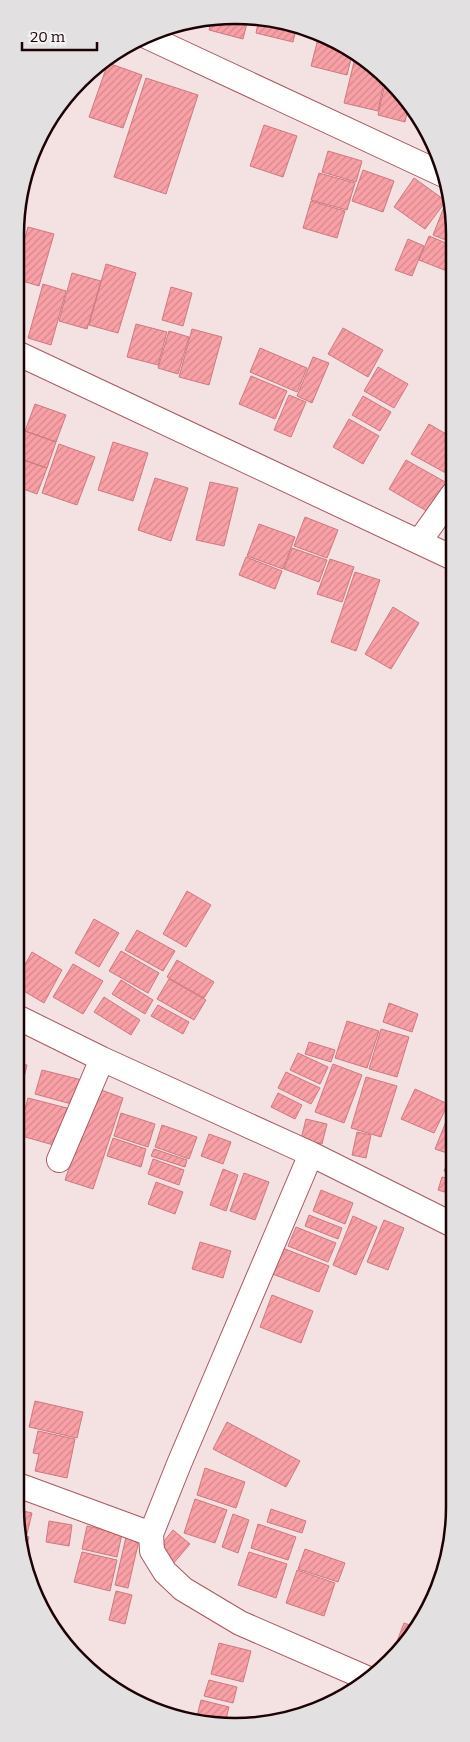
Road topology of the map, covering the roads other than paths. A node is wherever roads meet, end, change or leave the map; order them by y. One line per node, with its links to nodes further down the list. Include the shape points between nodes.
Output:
1 (154, 40): 2 (street)
2 (436, 171)
3 (24, 356): 5 (street)
4 (446, 504): 5 (street)
5 (418, 542): 6 (street)
6 (446, 555)
7 (24, 1022): 8 (street)
8 (102, 1059): 9 (street); 10 (street)
9 (311, 1154): 11 (street); 13 (street)
10 (58, 1160)
11 (446, 1222)
12 (24, 1487): 13 (street)
13 (151, 1534): 14 (street, via 152,1551 165,1572 183,1588 240,1624)
14 (362, 1676)

